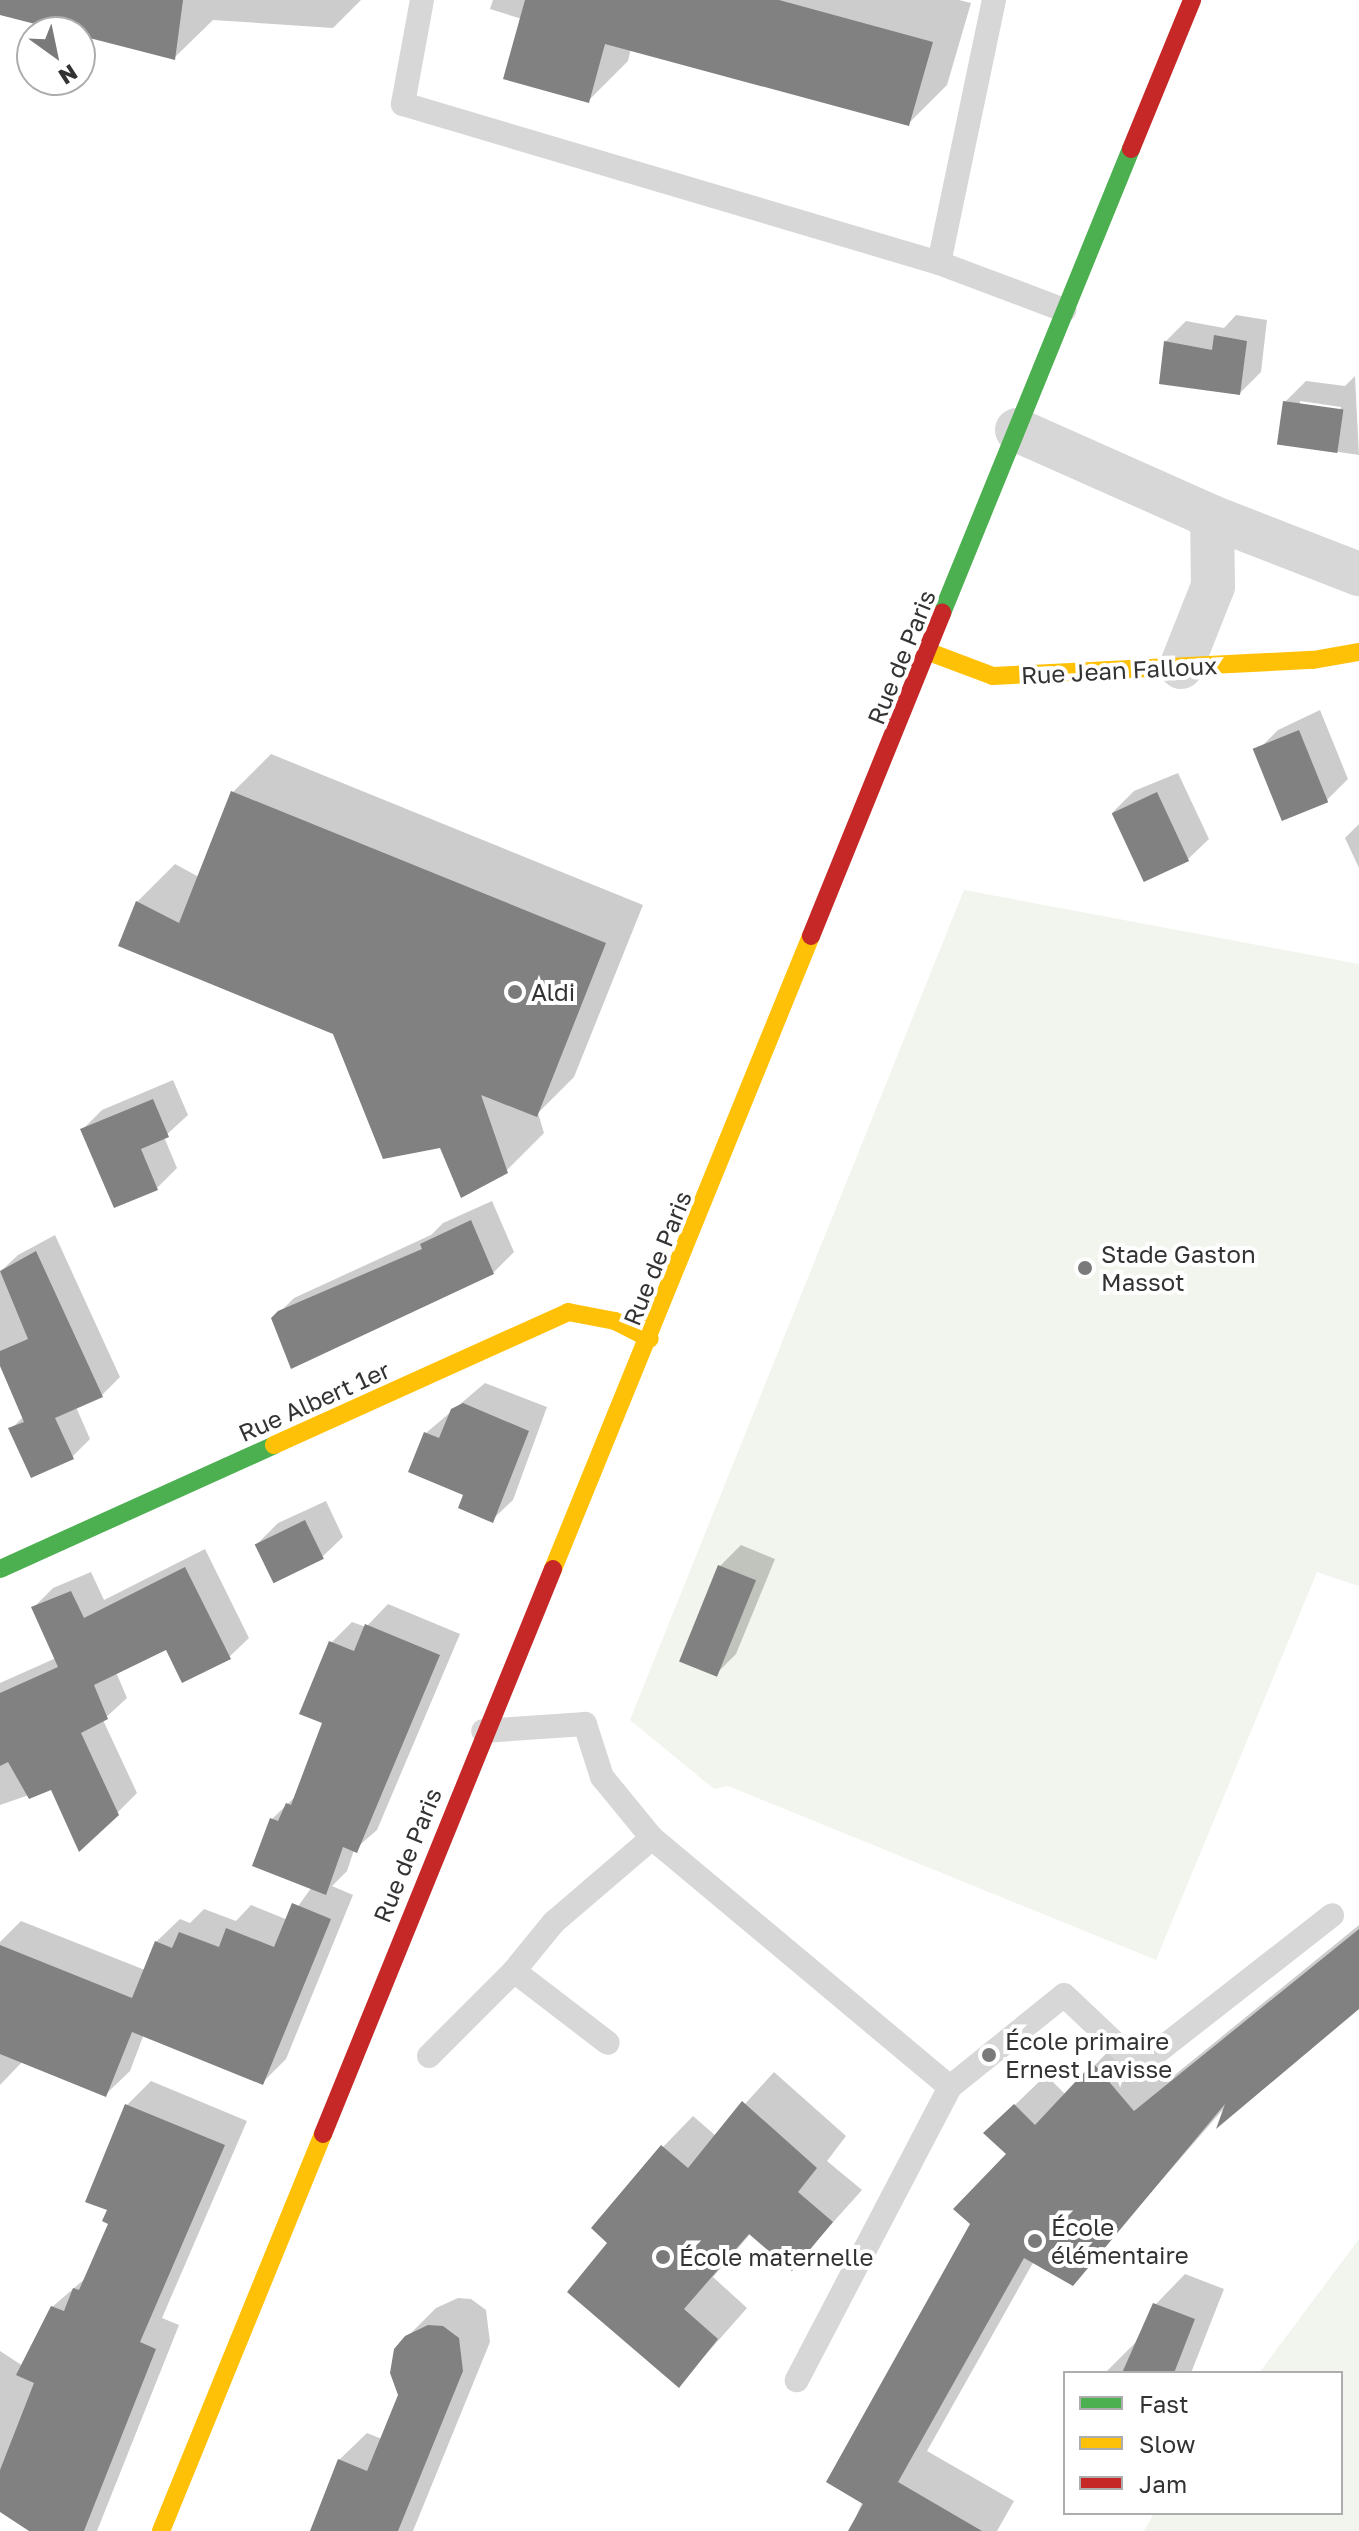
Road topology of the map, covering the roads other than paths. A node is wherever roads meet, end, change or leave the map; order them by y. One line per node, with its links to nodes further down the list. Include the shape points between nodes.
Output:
1 (422, 0): 4 (lane, via 403,104)
2 (994, 0): 4 (lane)
3 (1192, 0): 5 (main road, Rue de Paris)
4 (939, 263): 5 (lane)
5 (1064, 310): 6 (main road, Rue de Paris)
6 (1017, 430): 7 (street); 9 (main road, Rue de Paris)
7 (1212, 517): 8 (street); 12 (street, via 1213,586)
8 (1359, 574)
9 (929, 652): 12 (main road, Rue Jean Falloux, via 993,676); 14 (main road, Rue de Paris)
10 (1359, 652): 11 (main road, Rue Jean Falloux)
11 (1313, 660): 12 (main road, Rue Jean Falloux); 13 (street, Rue Jean Falloux)
12 (1181, 667)
13 (1359, 668)
14 (650, 1339): 15 (main road, Rue Albert 1er, via 615,1321 568,1312); 16 (main road, Rue de Paris)
15 (0, 1569)
16 (483, 1731): 17 (lane, via 585,1724 602,1777); 24 (main road, Rue de Paris)
17 (652, 1838): 19 (lane, via 554,1922); 22 (lane)
18 (1332, 1915): 22 (lane, via 1139,2066 1064,1995)
19 (514, 1971): 20 (lane); 21 (lane)
20 (608, 2043)
21 (429, 2056)
22 (950, 2087): 23 (lane)
23 (797, 2380)
24 (161, 2531)

